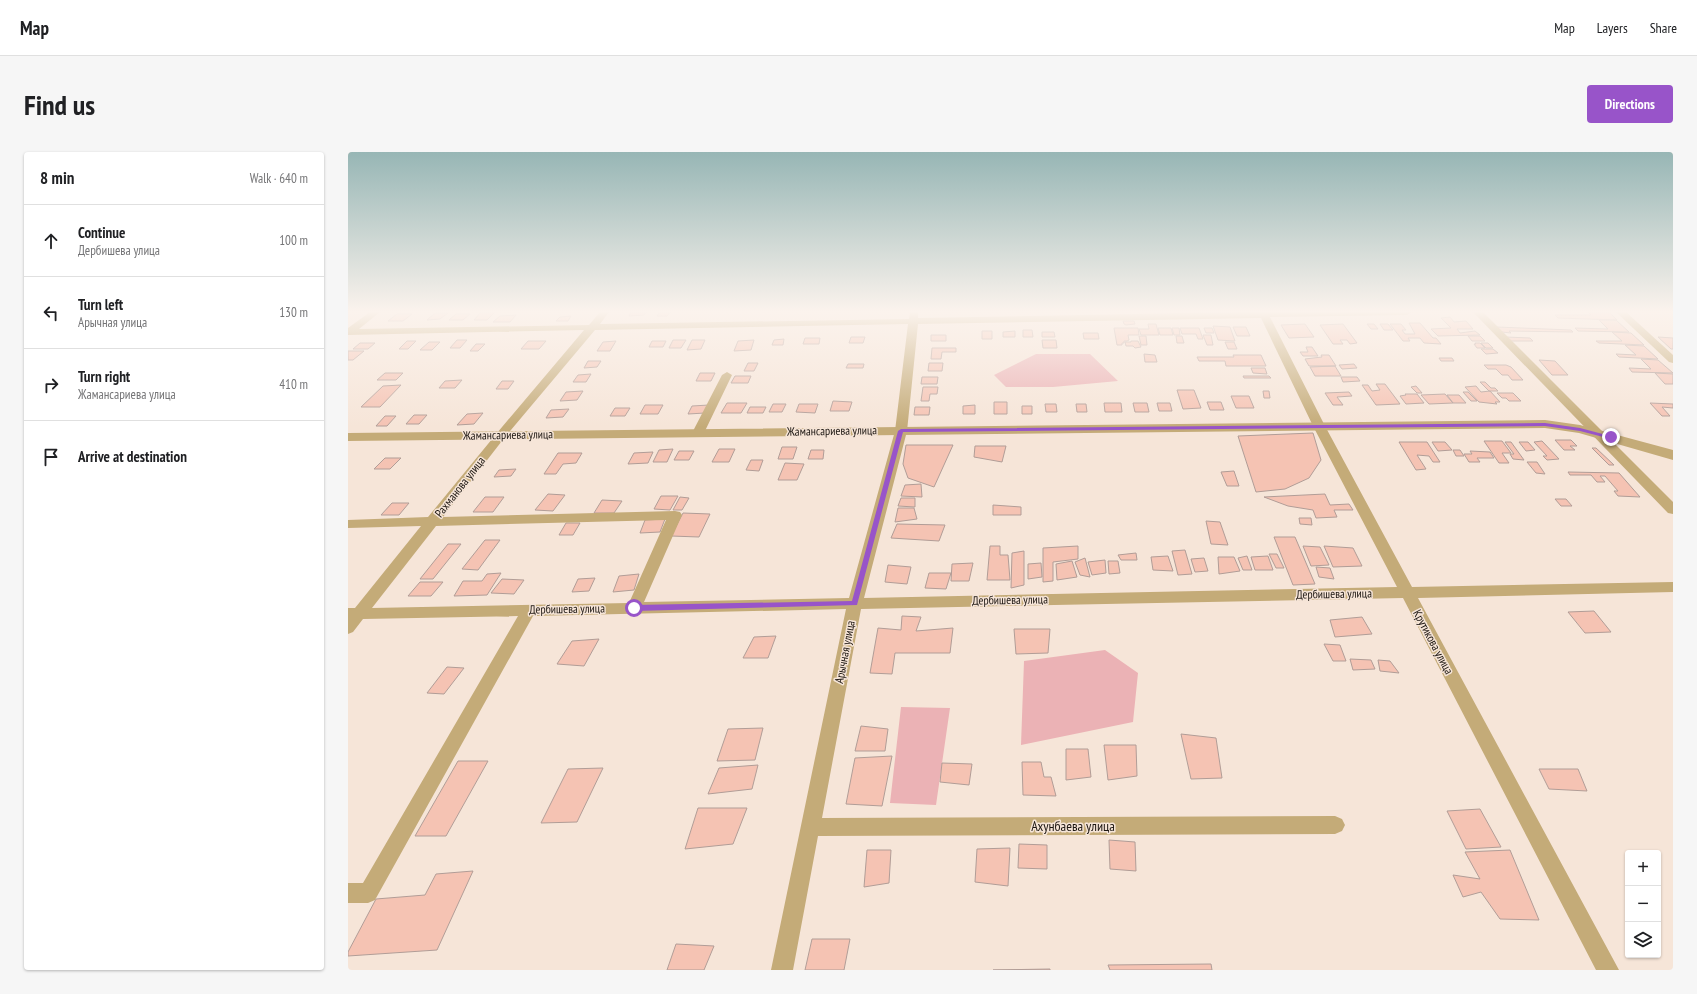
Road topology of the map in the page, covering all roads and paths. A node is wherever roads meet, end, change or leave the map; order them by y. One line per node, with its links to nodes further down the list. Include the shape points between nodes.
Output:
1 (573, 350): 12 (street, Рахманова улица)
2 (910, 350): 9 (street, Арычная улица)
3 (1281, 350): 8 (street, Крутикова улица)
4 (1515, 350): 11 (street)
5 (1662, 350): 6 (street)
6 (1673, 360)
7 (727, 375): 10 (street)
8 (1319, 426): 9 (street, Жамансариева улица); 11 (street, Жамансариева улица, via 1545,424); 19 (street, Крутикова улица)
9 (901, 431): 10 (street, Жамансариева улица); 20 (street, Арычная улица)
10 (698, 433): 12 (street, Жамансариева улица)
11 (1597, 434): 14 (street, Жамансариева улица); 15 (street)
12 (501, 435): 13 (street, Жамансариева улица); 16 (street, Рахманова улица)
13 (348, 437)
14 (1673, 455)
15 (1673, 510)
16 (433, 522): 17 (street); 21 (street, via 675,515); 23 (street, Рахманова улица)
17 (348, 524)
18 (1673, 587): 19 (street, Дербишева улица)
19 (1406, 593): 20 (street, Дербишева улица); 29 (street, Крутикова улица)
20 (855, 604): 21 (street, Дербишева улица); 26 (street, Арычная улица)
21 (634, 608): 22 (street, Дербишева улица)
22 (530, 610): 23 (street, Дербишева улица); 27 (street, via 368,893)
23 (354, 614): 24 (street, Рахманова улица)
24 (348, 628)
25 (1335, 825): 26 (street, Ахунбаева улица)
26 (810, 826): 28 (street, Арычная улица)
27 (348, 893)
28 (782, 970)
29 (1608, 970)

